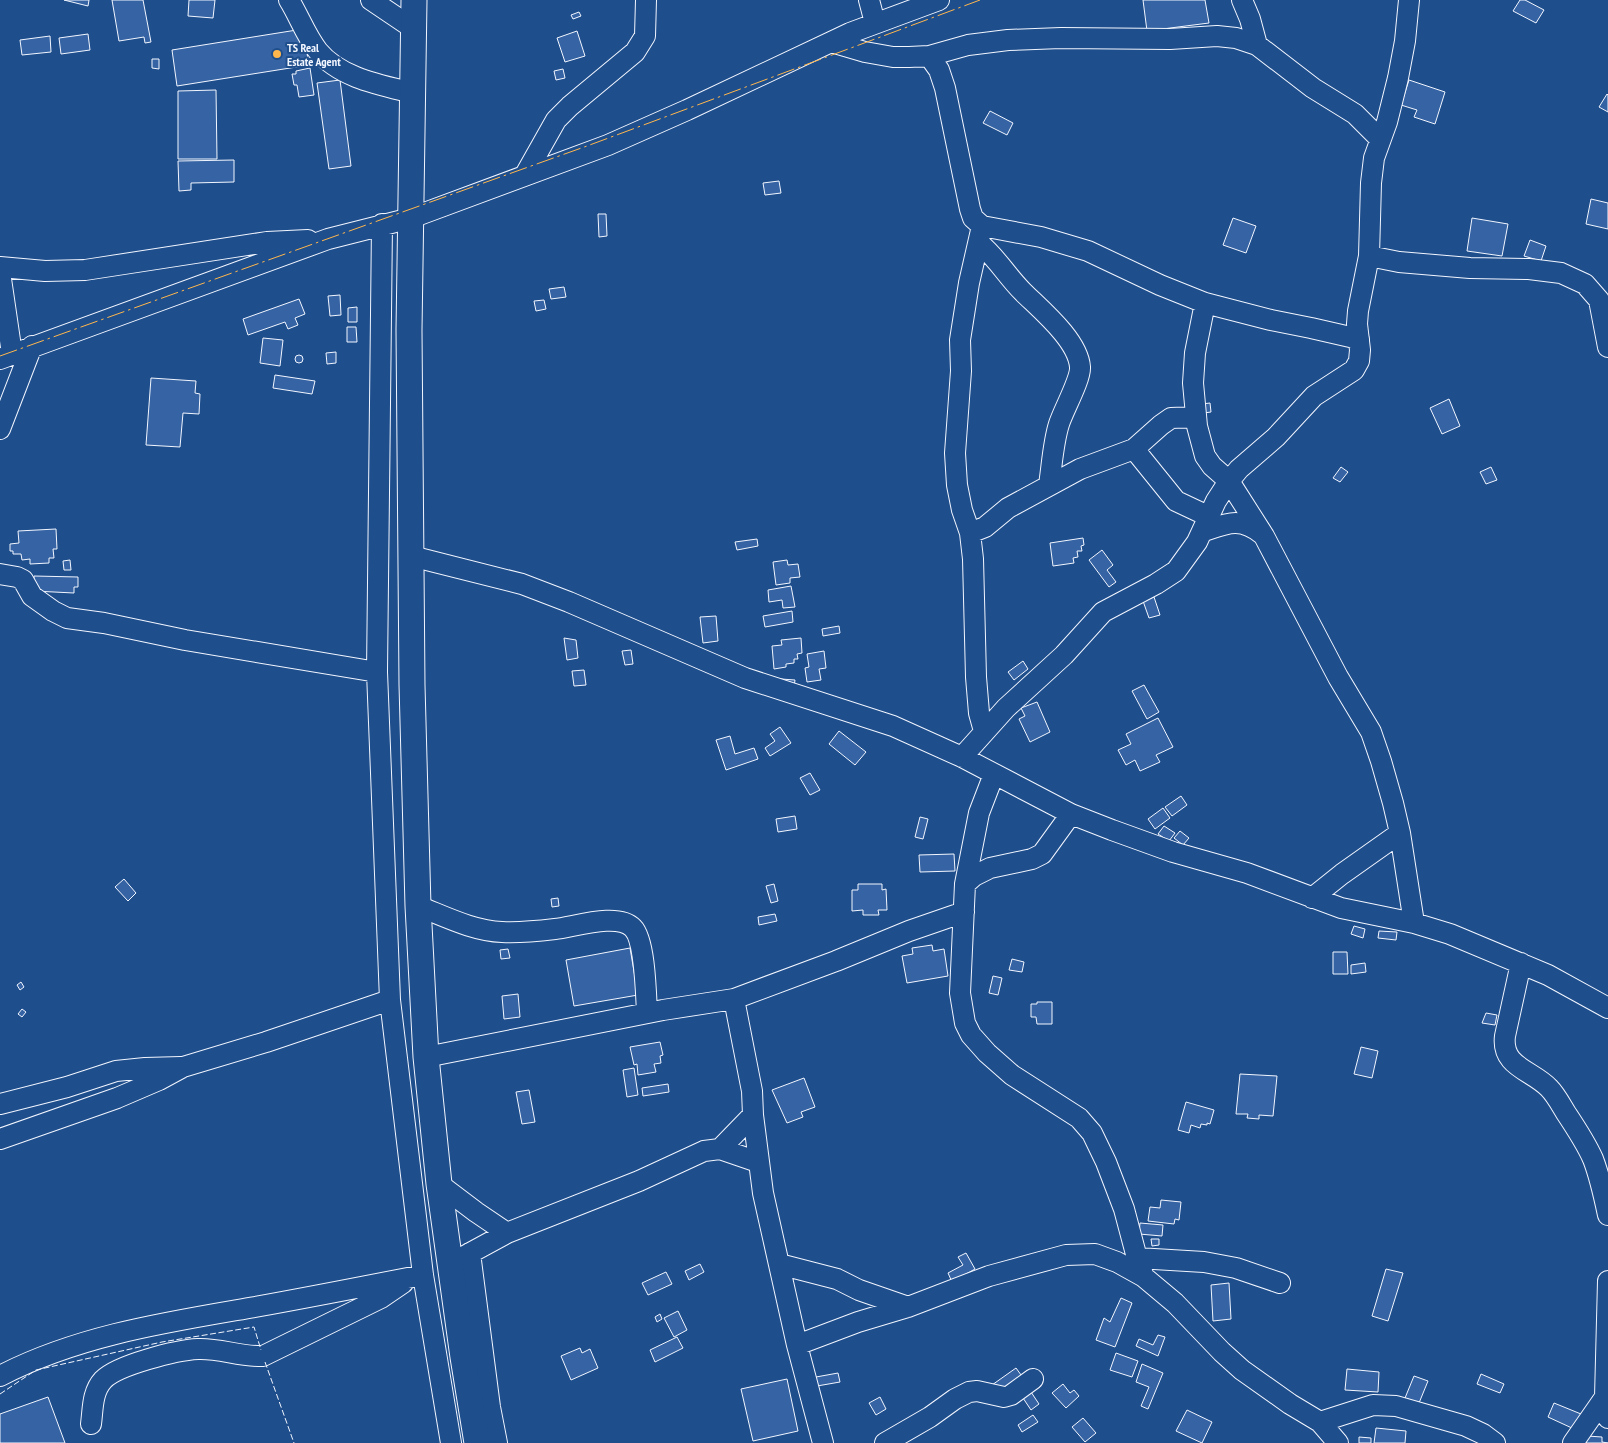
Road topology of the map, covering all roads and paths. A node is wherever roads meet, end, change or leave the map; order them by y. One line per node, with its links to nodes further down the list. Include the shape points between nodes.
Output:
1 (289, 0): 14 (street, via 327,61 374,84)
2 (371, 0): 10 (street)
3 (414, 0): 10 (main road)
4 (646, 0): 16 (street, via 645,36 635,52 556,120)
5 (869, 0): 9 (street)
6 (939, 0): 9 (street)
7 (1242, 0): 12 (street)
8 (1409, 0): 15 (street, via 1398,78)
9 (875, 23): 11 (street)
10 (414, 29): 14 (main road)
11 (831, 42): 13 (street, via 892,57); 16 (street, via 608,145)
12 (1257, 45): 13 (street, via 1217,36 1061,38 968,45); 15 (street, via 1355,114)
13 (929, 56): 19 (street, via 939,70 945,88 970,209)
14 (413, 93): 17 (main road)
15 (1380, 139): 21 (street, via 1371,184)
16 (525, 175): 17 (street)
17 (411, 218): 18 (street); 37 (main road)
18 (382, 224): 20 (street); 39 (street)
19 (980, 235): 24 (street, via 1041,237 1088,251); 33 (street, via 1022,291 1054,321 1069,341 1080,368 1058,426); 35 (street, via 960,340 955,453 957,485)
20 (328, 239): 22 (street, via 267,242 85,270); 26 (street)
21 (1369, 256): 25 (street, via 1358,311); 27 (street, via 1399,262 1529,269 1561,274 1585,284 1599,300)
22 (0, 267)
23 (0, 272): 28 (street)
24 (1205, 303): 25 (street); 29 (street, via 1195,353)
25 (1359, 339): 32 (street, via 1359,361 1354,370 1314,396)
26 (32, 346): 28 (street); 30 (street)
27 (1608, 347)
28 (6, 356)
29 (1196, 417): 31 (street, via 1171,418); 32 (street, via 1205,456)
30 (0, 429)
31 (1134, 449): 33 (street, via 1080,469); 34 (street, via 1176,501)
32 (1229, 481): 34 (street); 36 (street)
33 (1049, 485): 35 (street, via 1008,508 985,527)
34 (1207, 524): 36 (street, via 1240,523); 40 (street, via 1176,571 1104,612)
35 (970, 533): 40 (street, via 976,677)
36 (1264, 536): 44 (street, via 1338,677 1371,732 1382,761)
37 (411, 556): 41 (street, via 530,587 744,678 893,726); 47 (main road)
38 (0, 574): 39 (street, via 23,580 32,596 67,618)
39 (377, 672): 52 (street)
40 (984, 732): 41 (street)
41 (962, 757): 42 (street)
42 (994, 774): 43 (street); 45 (street, via 980,813)
43 (1071, 814): 45 (street, via 1042,854 1032,860 990,868); 46 (street)
44 (1400, 833): 46 (street); 49 (street)
45 (965, 884): 48 (street)
46 (1312, 898): 49 (street, via 1349,910)
47 (418, 906): 54 (street, via 501,932 624,922 633,928 640,943); 55 (main road)
48 (964, 912): 51 (street); 65 (street, via 960,993 965,1023 987,1053 1012,1075 1079,1118 1092,1133 1124,1209)
49 (1414, 923): 50 (street)
50 (1521, 963): 53 (street, via 1548,974); 63 (street, via 1505,1036 1506,1051 1518,1066 1550,1089 1580,1135 1593,1159)
51 (734, 999): 54 (street); 58 (street, via 752,1091)
52 (390, 1000): 56 (street); 68 (street)
53 (1608, 1008)
54 (647, 1013): 55 (street)
55 (426, 1057): 62 (main road)
56 (183, 1067): 57 (street, via 116,1071 67,1087); 59 (street, via 117,1098)
57 (2, 1102)
58 (753, 1115): 60 (street); 61 (street)
59 (0, 1139)
60 (720, 1149): 61 (street); 64 (street, via 704,1151 639,1182)
61 (758, 1162): 67 (street)
62 (439, 1184): 64 (street); 66 (main road)
63 (1608, 1215)
64 (507, 1232): 66 (street)
65 (1137, 1258): 69 (street); 71 (street, via 1204,1262 1236,1268)
66 (460, 1259): 81 (main road); 82 (street)
67 (779, 1264): 72 (street, via 837,1279); 73 (street)
68 (418, 1276): 74 (street, via 136,1328 84,1342); 79 (street, via 381,1298 263,1356 199,1349 144,1361 116,1372 104,1380 95,1394); 80 (street)
69 (1144, 1278): 72 (street, via 1095,1254 1066,1255 989,1276); 78 (street, via 1175,1303 1242,1370)
70 (1608, 1282): 76 (street)
71 (1280, 1283)
72 (908, 1307): 73 (street)
73 (797, 1344): 83 (street)
74 (0, 1376)
75 (1033, 1379): 84 (street, via 1004,1397 969,1392 955,1398)
76 (1605, 1396): 77 (street); 87 (street)
77 (1608, 1418)
78 (1320, 1422): 85 (street); 86 (street, via 1373,1404 1396,1406 1466,1426)
79 (91, 1424)
80 (451, 1443)
81 (477, 1443)
82 (498, 1443)
83 (823, 1443)
84 (885, 1443)
85 (1338, 1443)
86 (1495, 1443)
87 (1573, 1443)

